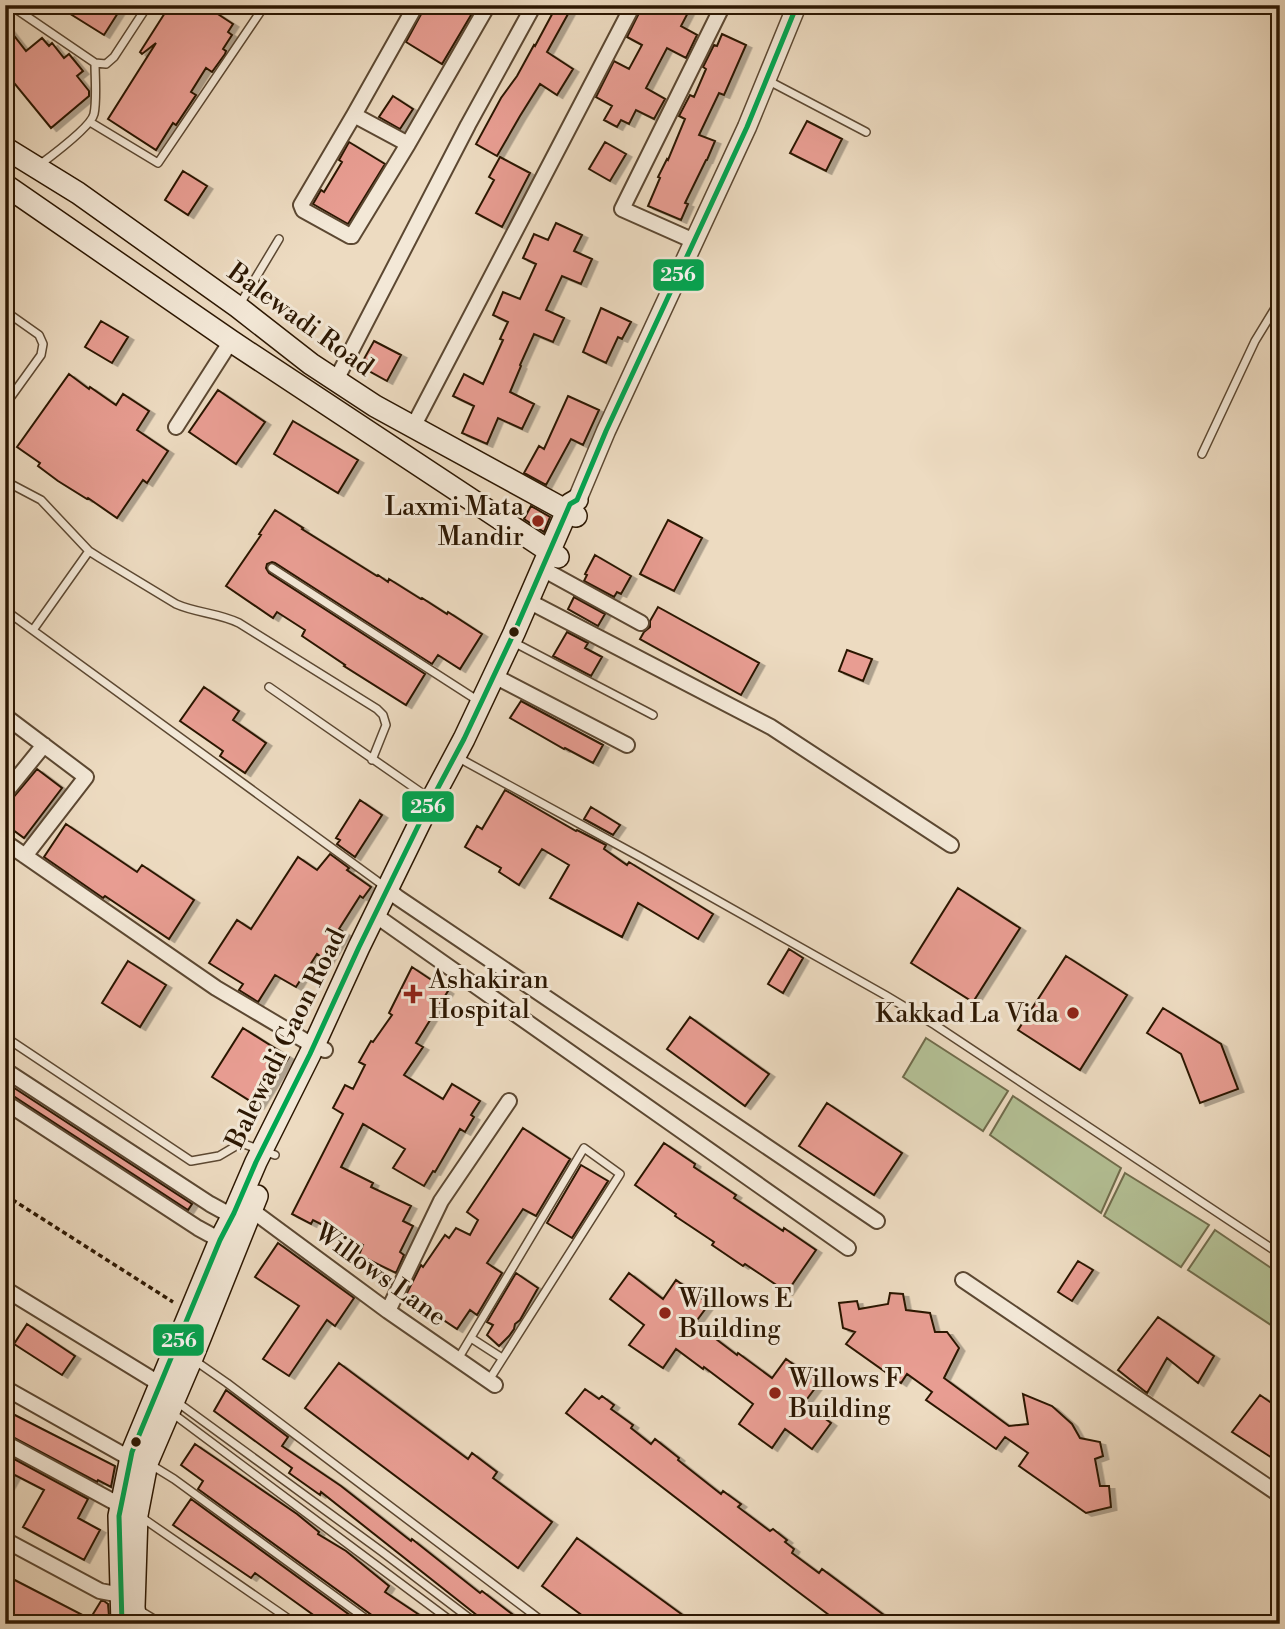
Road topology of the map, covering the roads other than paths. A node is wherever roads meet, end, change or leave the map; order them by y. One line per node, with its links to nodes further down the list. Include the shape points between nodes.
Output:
1 (10, 5): 10 (lane)
2 (148, 5): 10 (lane, via 114,57 106,64)
3 (264, 5): 13 (lane, via 158,163)
4 (416, 5): 12 (street)
5 (488, 5): 15 (street)
6 (534, 5): 25 (street)
7 (633, 5): 28 (street)
8 (723, 5): 20 (street, via 622,209)
9 (797, 5): 11 (street, Balewadi Gaon Road)
10 (95, 63): 13 (lane)
11 (767, 79): 14 (lane); 20 (street, Balewadi Gaon Road)
12 (354, 115): 15 (street); 15 (street, via 301,205 338,230 352,236)
13 (90, 122): 17 (lane)
14 (866, 132)
15 (408, 144)
16 (5, 148): 17 (main road, Balewadi Road)
17 (37, 167): 23 (main road, Balewadi Road)
18 (5, 185): 24 (main road, Balewadi Road)
19 (279, 239): 23 (lane)
20 (694, 241): 33 (street, Balewadi Gaon Road)
21 (1280, 300): 29 (lane, via 1255,341)
22 (5, 311): 26 (lane, via 39,335 43,344 41,355)
23 (243, 311): 24 (main road); 25 (main road, Balewadi Road)
24 (231, 341): 27 (street); 32 (main road, Balewadi Road)
25 (336, 380): 28 (main road, Balewadi Road)
26 (5, 405)
27 (176, 426)
28 (413, 427): 30 (main road, Balewadi Road)
29 (1202, 454)
30 (498, 472): 32 (main road); 33 (main road, Balewadi Road)
31 (5, 481): 34 (lane, via 41,500)
32 (479, 505): 35 (main road, Balewadi Road)
33 (573, 509): 35 (main road, Balewadi Gaon Road)
34 (89, 551): 40 (lane); 50 (lane, via 176,604 239,623 377,709 386,725)
35 (553, 561): 37 (main road, Balewadi Gaon Road); 39 (street); 44 (main road, Balewadi Gaon Road)
36 (272, 568): 44 (lane)
37 (536, 605): 41 (main road, Balewadi Gaon Road); 54 (street, via 763,722)
38 (5, 610): 40 (lane)
39 (641, 623)
40 (33, 630): 56 (lane)
41 (517, 644): 42 (main road, Balewadi Gaon Road); 45 (lane)
42 (500, 679): 48 (street); 49 (main road, Balewadi Gaon Road)
43 (269, 687): 50 (lane)
44 (481, 703): 49 (main road, Balewadi Gaon Road)
45 (653, 715)
46 (5, 716): 47 (street)
47 (44, 745): 51 (street); 55 (street, via 86,777)
48 (627, 745)
49 (459, 758): 52 (main road, Balewadi Gaon Road); 56 (main road, Balewadi Gaon Road); 70 (lane, via 915,1013)
50 (372, 760): 52 (lane)
51 (5, 793)
52 (432, 800): 56 (main road, Balewadi Gaon Road)
53 (5, 842): 55 (street)
54 (951, 845)
55 (25, 856): 59 (street, via 216,988)
56 (392, 893): 57 (main road, Balewadi Gaon Road); 66 (street)
57 (380, 918): 59 (main road, Balewadi Gaon Road); 69 (street)
58 (5, 1037): 63 (lane, via 191,1161 219,1156 241,1143)
59 (319, 1048): 63 (main road, Balewadi Gaon Road)
60 (5, 1070): 64 (street, Willows Lane)
61 (509, 1101): 73 (street, via 441,1201)
62 (5, 1102): 67 (street)
63 (268, 1153): 65 (main road, Balewadi Gaon Road)
64 (202, 1199): 65 (street, Willows Lane); 67 (street)
65 (241, 1209): 68 (main road, Balewadi Gaon Road); 73 (street, Willows Lane); 75 (main road, Balewadi Gaon Road)
66 (877, 1221)
67 (188, 1222): 68 (street)
68 (220, 1240): 80 (main road, Balewadi Gaon Road, via 190,1313)
69 (848, 1248)
70 (1280, 1254)
71 (963, 1280): 83 (street)
72 (5, 1290): 80 (street)
73 (388, 1311): 77 (street, Willows Lane)
74 (471, 1338): 76 (lane); 76 (lane, via 584,1148 621,1174); 77 (lane)
75 (192, 1358): 80 (main road, Balewadi Gaon Road); 92 (lane)
76 (502, 1358): 78 (lane)
77 (458, 1359): 78 (street, Willows Lane)
78 (492, 1383)
79 (5, 1388): 82 (street)
80 (167, 1398): 82 (main road, Balewadi Gaon Road); 90 (lane); 91 (lane)
81 (5, 1443): 84 (street)
82 (139, 1461): 84 (main road, Balewadi Gaon Road); 89 (lane, via 174,1479)
83 (1280, 1495)
84 (129, 1511): 86 (main road, Balewadi Gaon Road); 88 (lane)
85 (5, 1540): 86 (street, via 100,1591)
86 (128, 1612): 87 (lane)
87 (162, 1624)
88 (296, 1624)
89 (373, 1624)
90 (455, 1624)
91 (477, 1624)
92 (546, 1624)

